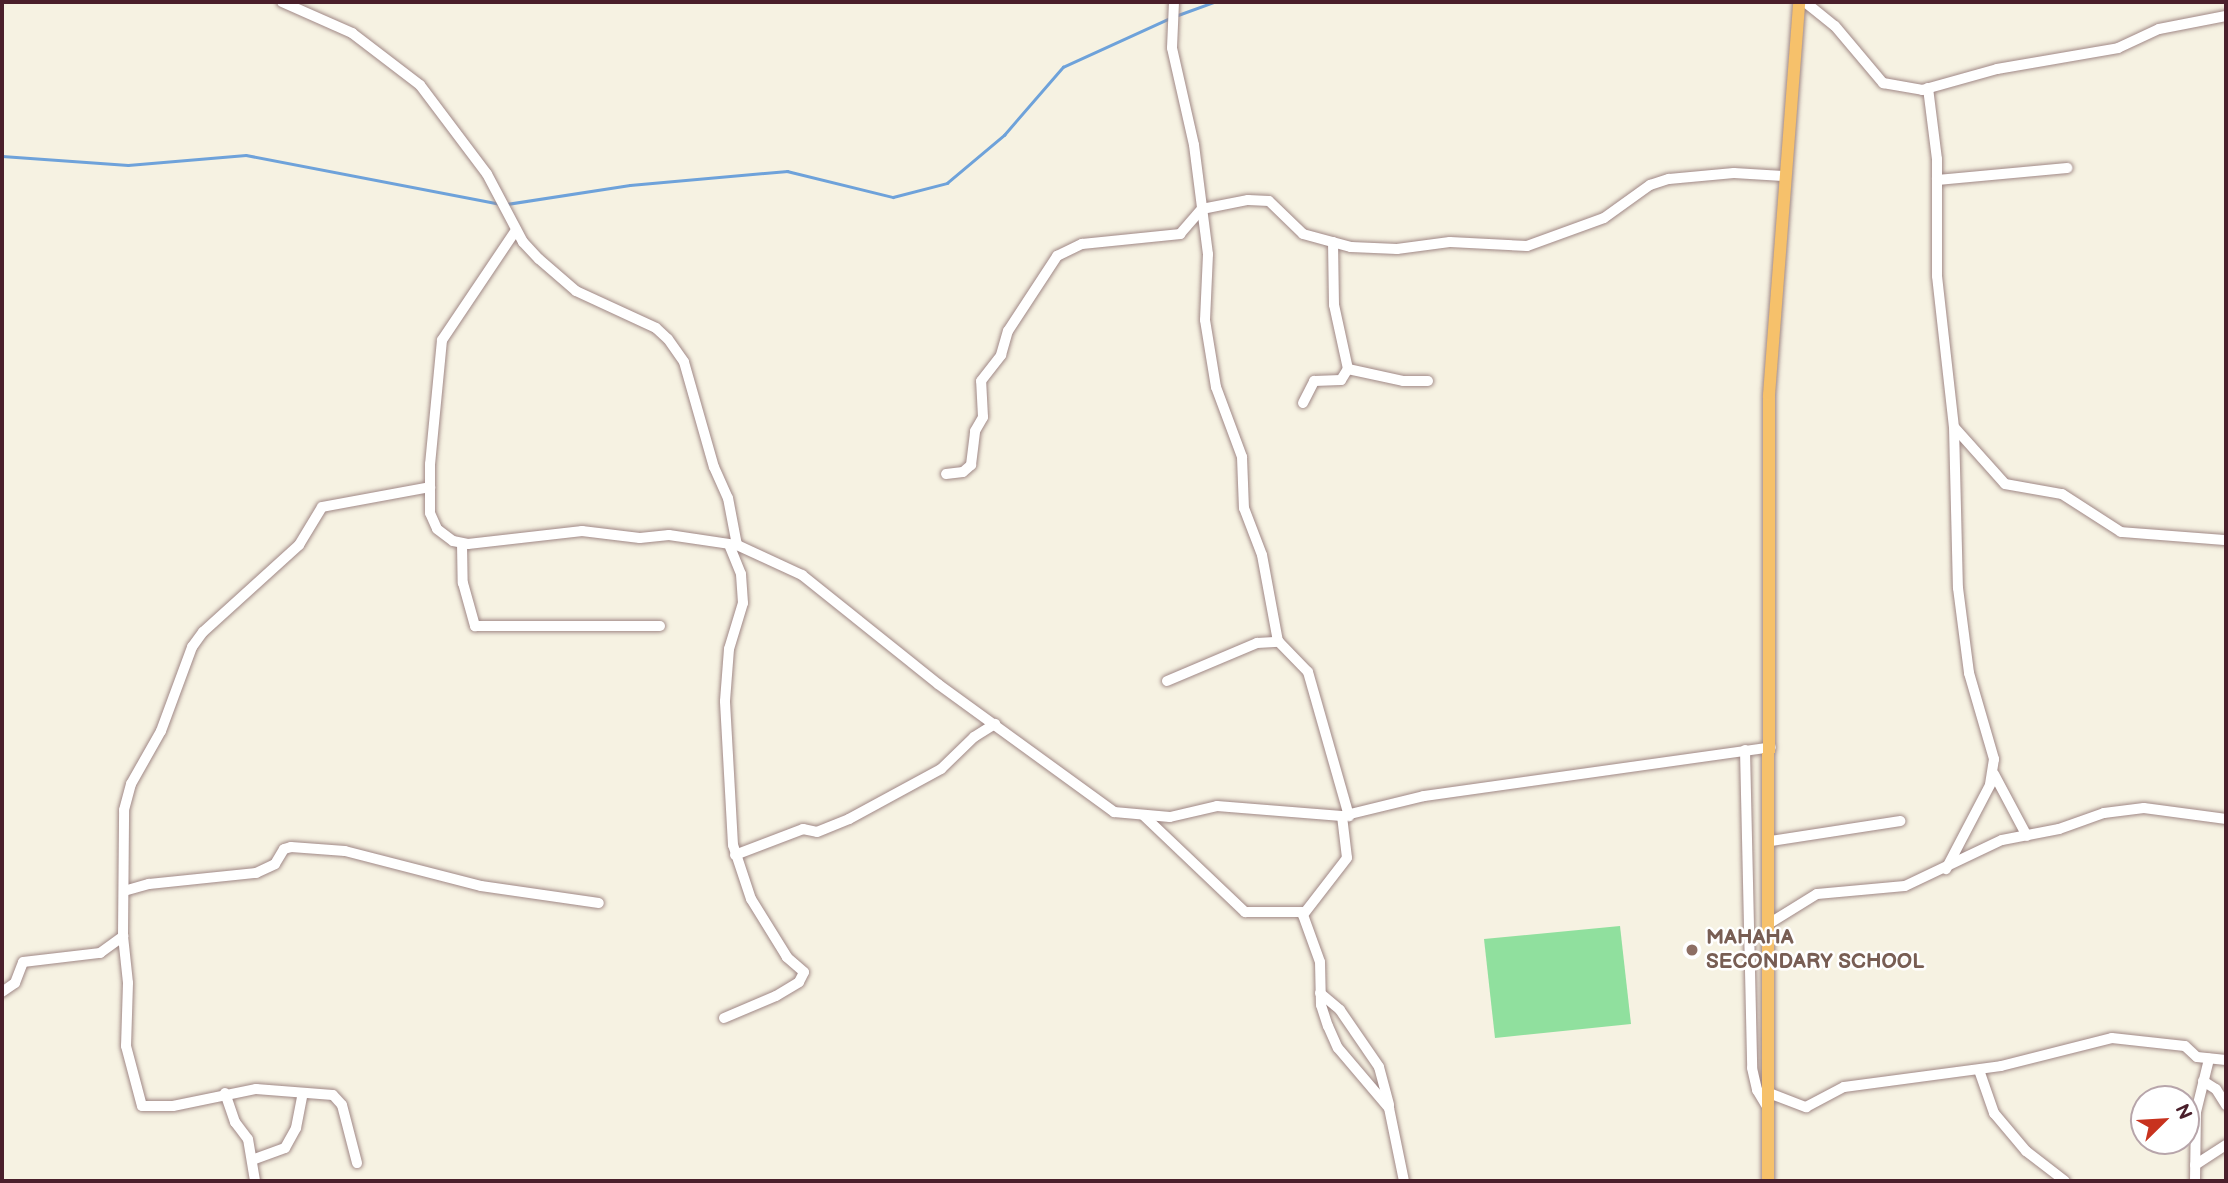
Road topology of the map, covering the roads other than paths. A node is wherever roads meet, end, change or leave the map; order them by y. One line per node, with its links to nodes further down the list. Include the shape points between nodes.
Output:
1 (282, 2): 11 (street, via 352,33 420,85 487,174)
2 (1174, 2): 10 (street, via 1172,48 1187,101)
3 (1799, 2): 8 (main road)
4 (1805, 2): 6 (street, via 1835,26 1883,83 1895,88)
5 (2226, 16): 6 (street, via 2159,29 2126,47 1997,69)
6 (1928, 88): 9 (street)
7 (2067, 168): 9 (street)
8 (1783, 176): 12 (street, via 1734,173 1669,179 1650,185 1604,218 1527,246 1450,242 1364,249); 26 (main road, via 1769,395)
9 (1937, 180): 16 (street, via 1937,276)
10 (1202, 209): 12 (street, via 1269,201 1298,231); 17 (street, via 1180,234 1082,244 1057,256 981,381 983,417 975,430 971,465); 23 (street, via 1208,254 1205,320 1216,387 1223,417 1242,457 1244,508 1262,555)
11 (516, 230): 18 (street, via 442,340); 21 (street, via 539,259 576,290 656,328 677,350 728,498)
12 (1332, 242): 13 (street, via 1334,304)
13 (1348, 369): 14 (street, via 1403,381); 15 (street, via 1341,380 1314,381)
14 (1428, 381)
15 (1303, 403)
16 (1954, 427): 19 (street, via 2005,484 2062,494 2121,532); 28 (street, via 1953,539 1961,627 1969,673 1992,739)
17 (946, 474)
18 (430, 487): 20 (street, via 430,513 437,528); 37 (street, via 322,507 299,545 203,632 192,647 161,731 131,784 121,841)
19 (2226, 540)
20 (462, 544): 21 (street, via 599,531 640,538 672,535); 22 (street, via 463,583 475,626)
21 (733, 545): 25 (street, via 802,575); 35 (street, via 743,603 729,649 725,701)
22 (660, 626)
23 (1279, 642): 24 (street, via 1258,643); 30 (street, via 1308,672)
24 (1167, 681)
25 (995, 724): 29 (street, via 1114,812); 35 (street, via 974,737 942,769 849,819 817,832 803,829)
26 (1771, 747): 27 (street); 34 (main road)
27 (1745, 750): 30 (street, via 1424,796); 54 (street, via 1752,1068 1757,1090)
28 (1993, 773): 33 (street); 36 (street)
29 (1143, 814): 30 (street, via 1170,817 1212,806); 39 (street, via 1245,912)
30 (1346, 816): 39 (street, via 1347,858)
31 (2226, 819): 33 (street, via 2189,811 2113,811)
32 (1900, 821): 34 (street)
33 (2027, 836): 36 (street, via 2001,840)
34 (1771, 841): 40 (main road)
35 (735, 855): 44 (street, via 751,899 787,957 803,972 800,982 776,996)
36 (1946, 869): 40 (street, via 1905,886 1817,894)
37 (124, 891): 38 (street, via 149,884 256,873 275,864 284,849 291,847 345,851 481,886); 41 (street)
38 (599, 903)
39 (1304, 912): 43 (street, via 1320,962)
40 (1770, 923): 50 (main road)
41 (123, 936): 42 (street, via 91,955 23,961 15,983); 49 (street, via 128,983 126,1046 142,1106 173,1106)
42 (2, 992)
43 (1320, 992): 53 (street, via 1339,1048); 53 (street, via 1340,1010 1378,1067)
44 (724, 1018)
45 (2209, 1059): 46 (street); 47 (street, via 2197,1057 2185,1046 2112,1038); 48 (street)
46 (2226, 1060)
47 (1979, 1070): 50 (street, via 1844,1087 1806,1107); 62 (street, via 1994,1113 2026,1152)
48 (2203, 1081): 52 (street, via 2216,1088); 58 (street, via 2196,1112)
49 (225, 1093): 51 (street, via 257,1089); 56 (street)
50 (1769, 1093): 54 (main road)
51 (302, 1096): 56 (street, via 296,1128 285,1148); 57 (street, via 339,1098)
52 (2226, 1105)
53 (1389, 1108): 60 (street)
54 (1769, 1109): 61 (main road)
55 (2226, 1145): 58 (street)
56 (253, 1160): 59 (street)
57 (357, 1163)
58 (2195, 1165): 63 (street)
59 (255, 1181)
60 (1404, 1181)
61 (1768, 1181)
62 (2065, 1181)
63 (2195, 1181)

